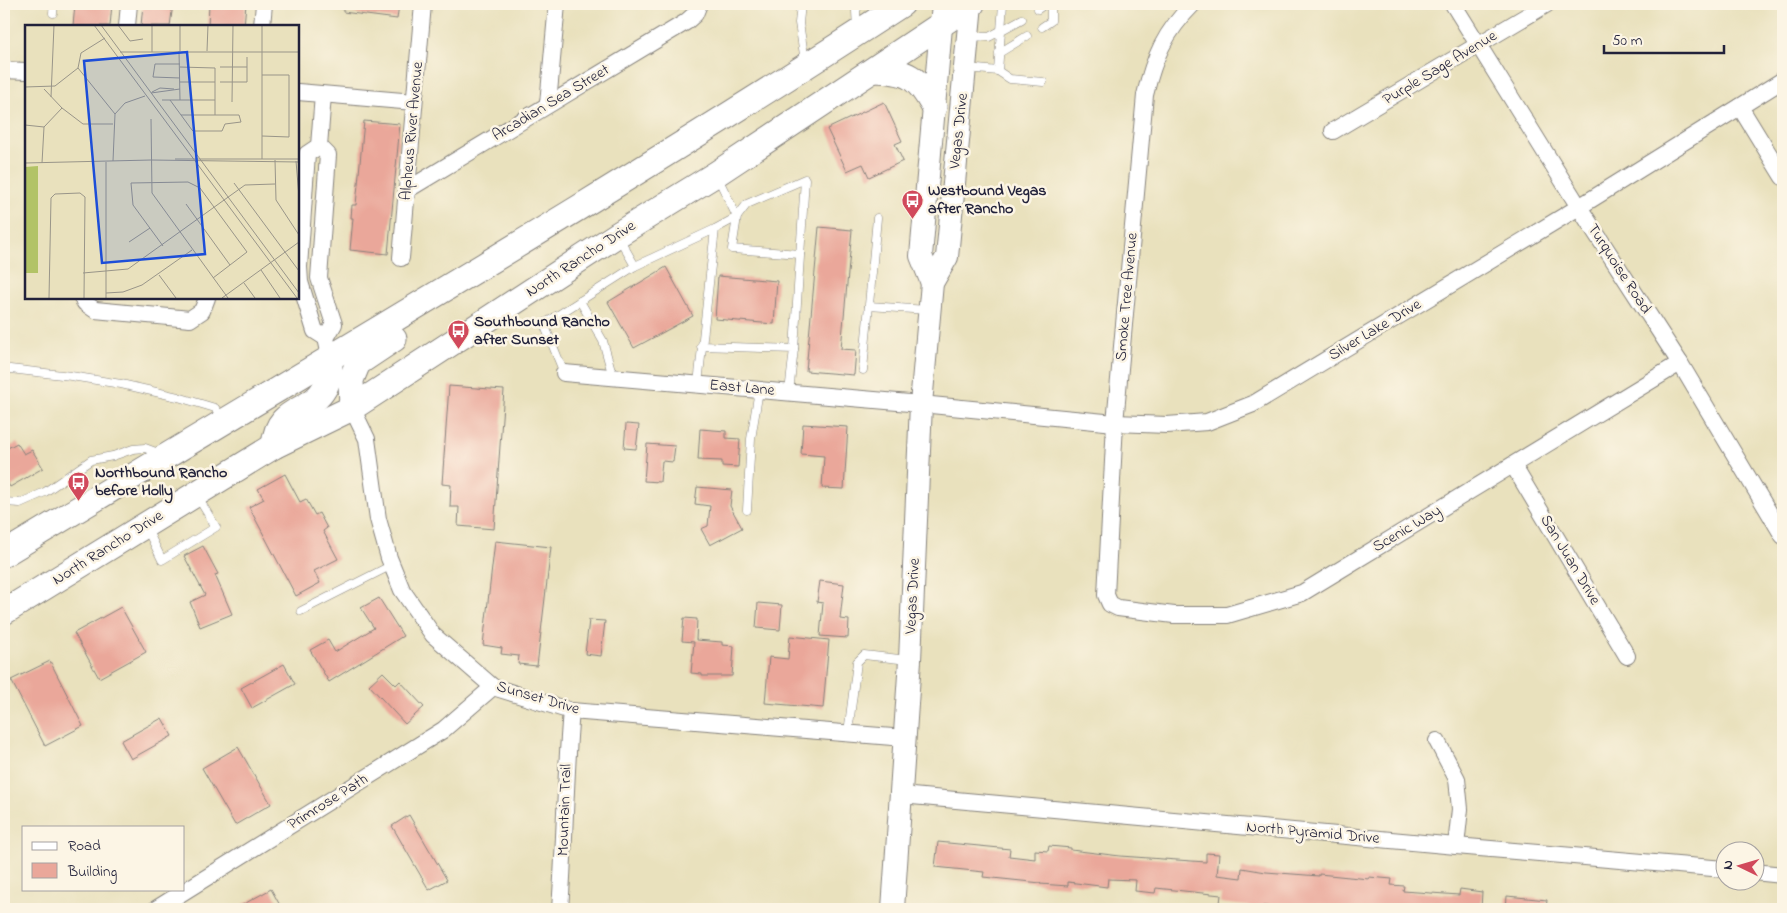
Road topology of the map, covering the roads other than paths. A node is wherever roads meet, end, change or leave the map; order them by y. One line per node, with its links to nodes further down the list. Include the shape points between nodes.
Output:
1 (54, 4): 19 (lane)
2 (129, 4): 22 (street)
3 (264, 4): 23 (street)
4 (423, 4): 41 (street, Alpheus River Avenue)
5 (557, 4): 42 (street)
6 (801, 4): 31 (lane, via 799,23)
7 (859, 4): 26 (lane, via 856,11)
8 (902, 4): 26 (main road)
9 (971, 4): 20 (main road, North Rancho Drive); 27 (main road, Vegas Drive)
10 (1010, 4): 16 (lane)
11 (1045, 4): 18 (lane)
12 (1051, 4): 24 (lane, via 1051,21)
13 (1193, 4): 78 (street, Smoke Tree Avenue, via 1169,32 1156,54 1145,95)
14 (1453, 4): 29 (street, Turquoise Road)
15 (1547, 4): 29 (street, Purple Sage Avenue)
16 (1003, 6): 25 (lane)
17 (697, 9): 42 (street, Arcadian Sea Street, via 686,22)
18 (1038, 9)
19 (53, 13)
20 (942, 14): 34 (main road, North Rancho Drive); 43 (main road, Vegas Drive)
21 (1022, 19): 25 (lane)
22 (127, 25)
23 (262, 25)
24 (1042, 27)
25 (1001, 32): 27 (lane, via 989,37); 30 (lane)
26 (857, 33): 31 (main road)
27 (968, 36): 32 (main road, Vegas Drive)
28 (1026, 36): 30 (lane)
29 (1479, 46): 45 (street, Purple Sage Avenue); 49 (street, Turquoise Road)
30 (999, 53): 36 (lane)
31 (806, 67): 62 (main road)
32 (965, 68): 36 (lane); 57 (main road, Vegas Drive, via 947,257)
33 (4, 70): 35 (street)
34 (874, 70): 43 (main road, via 911,77 920,84); 46 (main road, North Rancho Drive)
35 (25, 71)
36 (998, 71): 38 (lane, via 1010,79)
37 (1783, 80): 44 (street, Silver Lake Drive)
38 (1043, 82)
39 (299, 92): 40 (street)
40 (323, 94): 41 (street); 65 (street, via 319,146 328,155 315,182 319,278 334,324)
41 (414, 102): 48 (street, Alpheus River Avenue)
42 (548, 104): 48 (street, Arcadian Sea Street)
43 (934, 107): 57 (main road, Vegas Drive, via 921,255)
44 (1740, 107): 47 (street); 49 (street, Silver Lake Drive)
45 (1333, 131)
46 (716, 174): 50 (lane); 53 (main road, North Rancho Drive)
47 (1783, 177)
48 (407, 190): 55 (street, Alpheus River Avenue)
49 (1579, 207): 67 (street, Turquoise Road); 78 (street, Silver Lake Drive, via 1253,404 1207,422 1167,425)
50 (737, 216): 52 (lane); 54 (lane, via 732,248); 54 (lane, via 747,204 805,178)
51 (877, 218): 61 (lane)
52 (715, 229): 56 (lane); 64 (lane)
53 (617, 235): 56 (lane); 76 (main road, North Rancho Drive)
54 (800, 254): 66 (lane)
55 (401, 258)
56 (636, 266): 59 (lane)
57 (932, 283): 63 (main road, Vegas Drive)
58 (84, 300): 60 (street, via 95,310 190,319)
59 (580, 301): 70 (lane, via 544,324); 71 (lane, via 603,341)
60 (205, 304)
61 (869, 306): 63 (lane); 69 (lane)
62 (410, 310): 65 (main road); 76 (main road, via 410,318 400,335 358,363 351,380)
63 (929, 310): 75 (main road, Vegas Drive)
64 (701, 346): 66 (lane); 72 (lane)
65 (328, 348): 77 (main road); 79 (main road, via 330,376 324,389 319,396 285,418 277,428)
66 (794, 349): 74 (lane)
67 (1680, 363): 81 (street, Scenic Way); 86 (street, Turquoise Road)
68 (10, 369): 77 (lane, via 96,380 178,397 215,408)
69 (863, 370)
70 (564, 373): 71 (street, East Lane)
71 (614, 377): 72 (street, East Lane)
72 (698, 384): 73 (street, East Lane)
73 (759, 390): 74 (street, East Lane); 84 (lane)
74 (789, 392): 75 (street, East Lane)
75 (921, 404): 78 (street, Silver Lake Drive); 93 (main road, Vegas Drive)
76 (352, 408): 79 (main road, North Rancho Drive); 88 (street, Sunset Drive, via 367,439 378,519)
77 (224, 421): 80 (main road)
78 (1116, 423): 89 (street, Smoke Tree Avenue, via 1106,594)
79 (274, 446): 82 (main road, North Rancho Drive)
80 (166, 456): 83 (lane, via 145,448 91,460 45,492 20,503); 87 (main road)
81 (1513, 464): 89 (street, Scenic Way, via 1302,593 1227,615 1174,615 1118,608); 92 (street, San Juan Drive)
82 (196, 493): 85 (main road, North Rancho Drive); 85 (lane, via 216,527 162,560)
83 (4, 502)
84 (747, 510)
85 (145, 525): 91 (main road, North Rancho Drive)
86 (1783, 536)
87 (4, 554)
88 (392, 565): 90 (lane); 94 (street, Sunset Drive, via 402,590 433,635)
89 (1110, 604)
90 (301, 611)
91 (4, 612)
92 (1626, 656)
93 (910, 660): 96 (lane, via 864,656 856,662); 97 (main road, Vegas Drive)
94 (493, 686): 95 (street, Sunset Drive); 104 (street, Primrose Path, via 443,730)
95 (571, 711): 96 (street, Sunset Drive); 105 (street, Mountain Trail)
96 (848, 733): 97 (street, Sunset Drive)
97 (905, 738): 99 (main road, Vegas Drive)
98 (1436, 741): 100 (street, via 1456,779 1460,809)
99 (901, 794): 100 (street, North Pyramid Drive); 106 (main road, Vegas Drive)
100 (1456, 846): 101 (street, North Pyramid Drive)
101 (1714, 868)
102 (1764, 873): 103 (street)
103 (1783, 875)
104 (156, 909)
105 (560, 909)
106 (893, 909)

